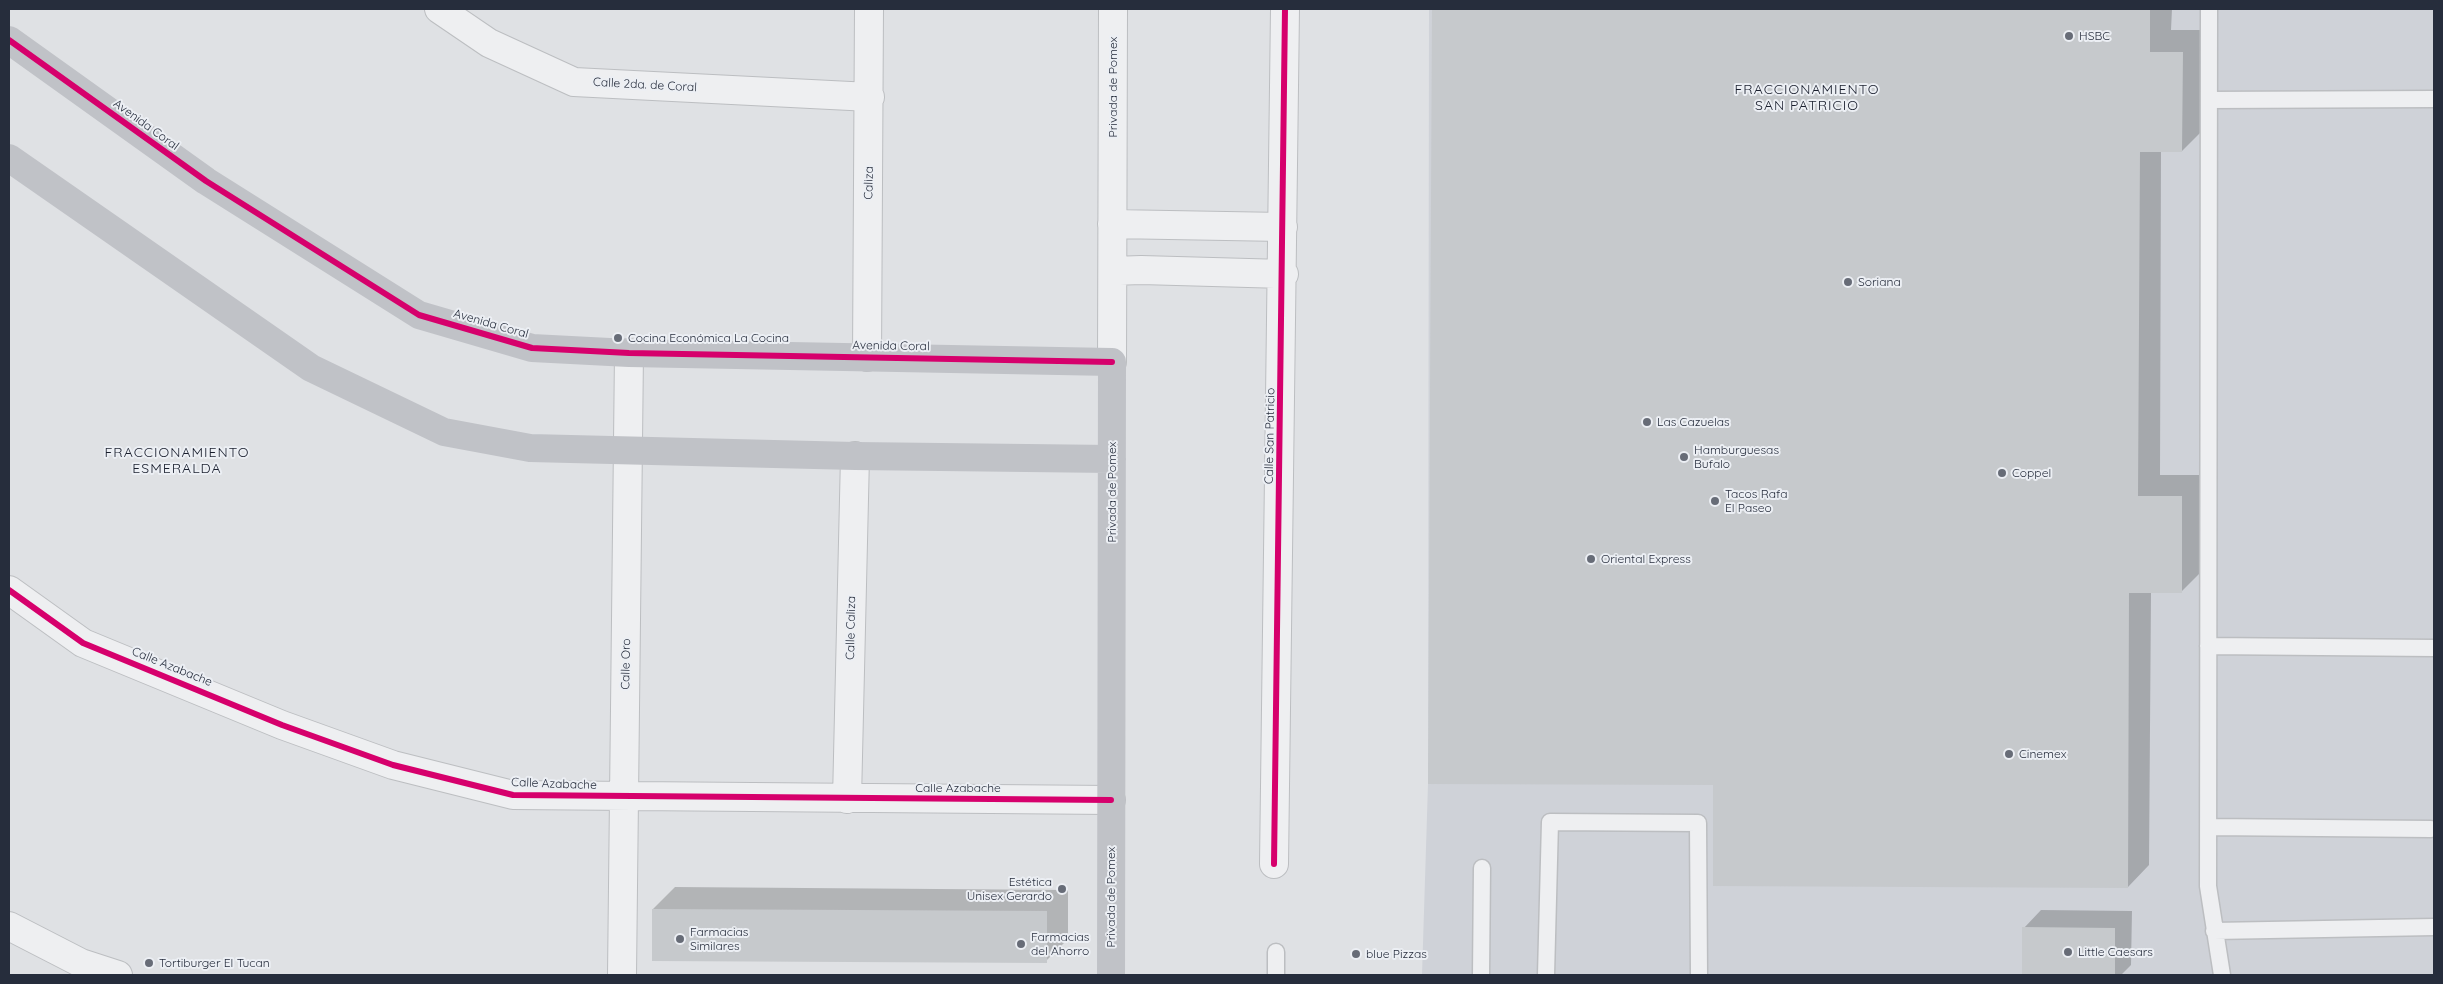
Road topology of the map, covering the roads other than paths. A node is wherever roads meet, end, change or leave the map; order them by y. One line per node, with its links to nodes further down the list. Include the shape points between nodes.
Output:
1 (439, 9): 7 (street, Calle 2da. de Coral, via 489,44 574,82)
2 (869, 9): 7 (street, Caliza)
3 (1113, 9): 11 (street, Privada de Pomex)
4 (1285, 9): 12 (street, Calle San Patricio)
5 (2209, 9): 9 (lane)
6 (9, 40): 15 (street, Avenida Coral, via 206,181 419,315 532,348)
7 (870, 97): 16 (street, Caliza)
8 (2434, 99): 9 (lane)
9 (2209, 100): 22 (lane)
10 (9, 158): 18 (street, via 311,368 444,432 530,448)
11 (1112, 224): 12 (street); 13 (street, Privada de Pomex)
12 (1283, 228): 14 (street, Calle San Patricio)
13 (1113, 271): 14 (street); 17 (street, Privada de Pomex)
14 (1284, 274): 29 (street, Calle San Patricio)
15 (629, 353): 16 (street, Avenida Coral); 18 (street, Calle Oro)
16 (867, 357): 17 (street, Avenida Coral)
17 (1112, 362): 20 (street, Privada de Pomex)
18 (629, 452): 19 (street); 24 (street, Calle Oro)
19 (855, 456): 20 (street); 25 (street, Calle Caliza)
20 (1112, 459): 26 (street, Privada de Pomex)
21 (9, 590): 24 (street, Calle Azabache, via 83,643 282,725 393,765 513,795)
22 (2208, 646): 23 (lane); 27 (lane)
23 (2434, 648)
24 (624, 798): 25 (street, Calle Azabache); 36 (street, Calle Oro)
25 (847, 799): 26 (street, Calle Azabache)
26 (1111, 800): 37 (street, Privada de Pomex)
27 (2209, 827): 28 (lane); 33 (lane, via 2208,886)
28 (2431, 829)
29 (1274, 864)
30 (1482, 868): 39 (lane)
31 (9, 926): 35 (street, via 80,964)
32 (2434, 927): 33 (lane)
33 (2214, 931): 42 (lane)
34 (1276, 952): 38 (lane)
35 (118, 975)
36 (622, 975)
37 (1111, 975)
38 (1276, 975)
39 (1481, 975)
40 (1546, 975): 41 (lane, via 1550,822 1698,823)
41 (1699, 975)
42 (2222, 975)

